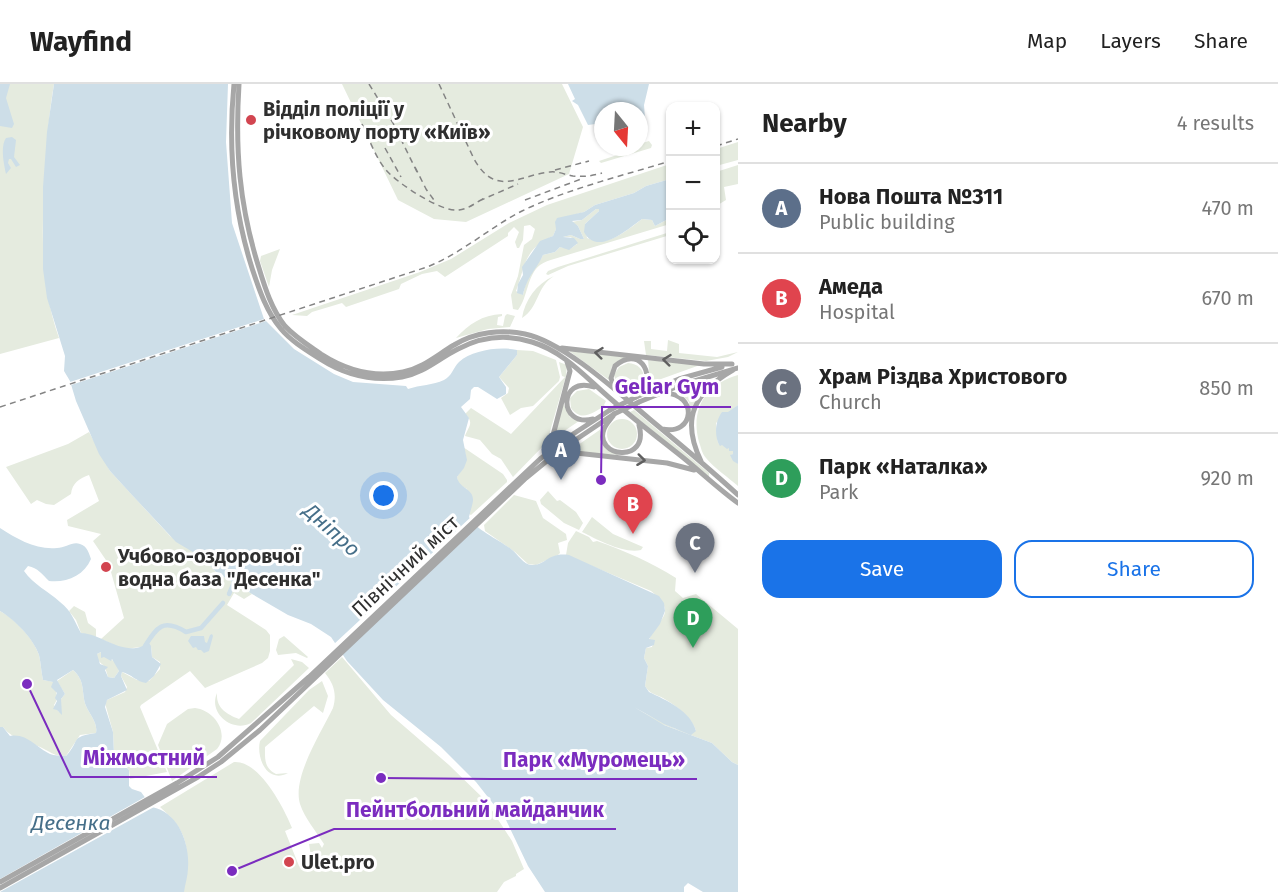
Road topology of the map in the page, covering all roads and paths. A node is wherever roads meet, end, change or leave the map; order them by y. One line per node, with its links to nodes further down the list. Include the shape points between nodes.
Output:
1 (234, 84): 4 (main road, via 231,153 239,219 264,301 288,336 339,370 370,379 399,378 420,372 458,349 489,338 525,339)
2 (239, 84): 3 (main road, via 238,165 251,243 275,310 296,337 342,366 381,374 416,368 459,342 488,333 525,334)
3 (555, 345): 5 (main road, one-way to 3); 7 (main road)
4 (562, 355): 6 (main road); 14 (main road, via 570,371 552,439)
5 (735, 366): 8 (main road); 9 (main road, via 679,379); 15 (main road, via 706,389 694,408 692,432)
6 (599, 389): 11 (main road, via 579,385 566,399 574,417); 12 (main road)
7 (618, 393): 9 (main road, via 611,384 611,373 618,363 631,359 641,362 647,373 647,383); 13 (main road)
8 (660, 393): 9 (main road); 13 (main road, via 681,397 688,413 680,428)
9 (639, 398): 10 (main road, bridge)
10 (612, 412): 11 (main road); 12 (main road, via 603,432 605,443 614,452 625,453 637,446); 14 (main road)
11 (597, 417): 14 (main road)
12 (639, 423): 17 (main road)
13 (661, 429): 15 (main road)
14 (542, 461): 17 (main road, one-way to 17, via 576,453 667,463); 22 (main road, Північний міст, via 309,680 218,757)
15 (704, 465): 16 (main road)
16 (711, 471): 18 (main road); 20 (main road)
17 (700, 472): 18 (main road)
18 (708, 480): 19 (main road)
19 (725, 493): 20 (main road); 21 (main road)
20 (736, 493)
21 (738, 503)
22 (178, 785): 23 (main road); 24 (main road)
23 (0, 882)
24 (0, 888)

